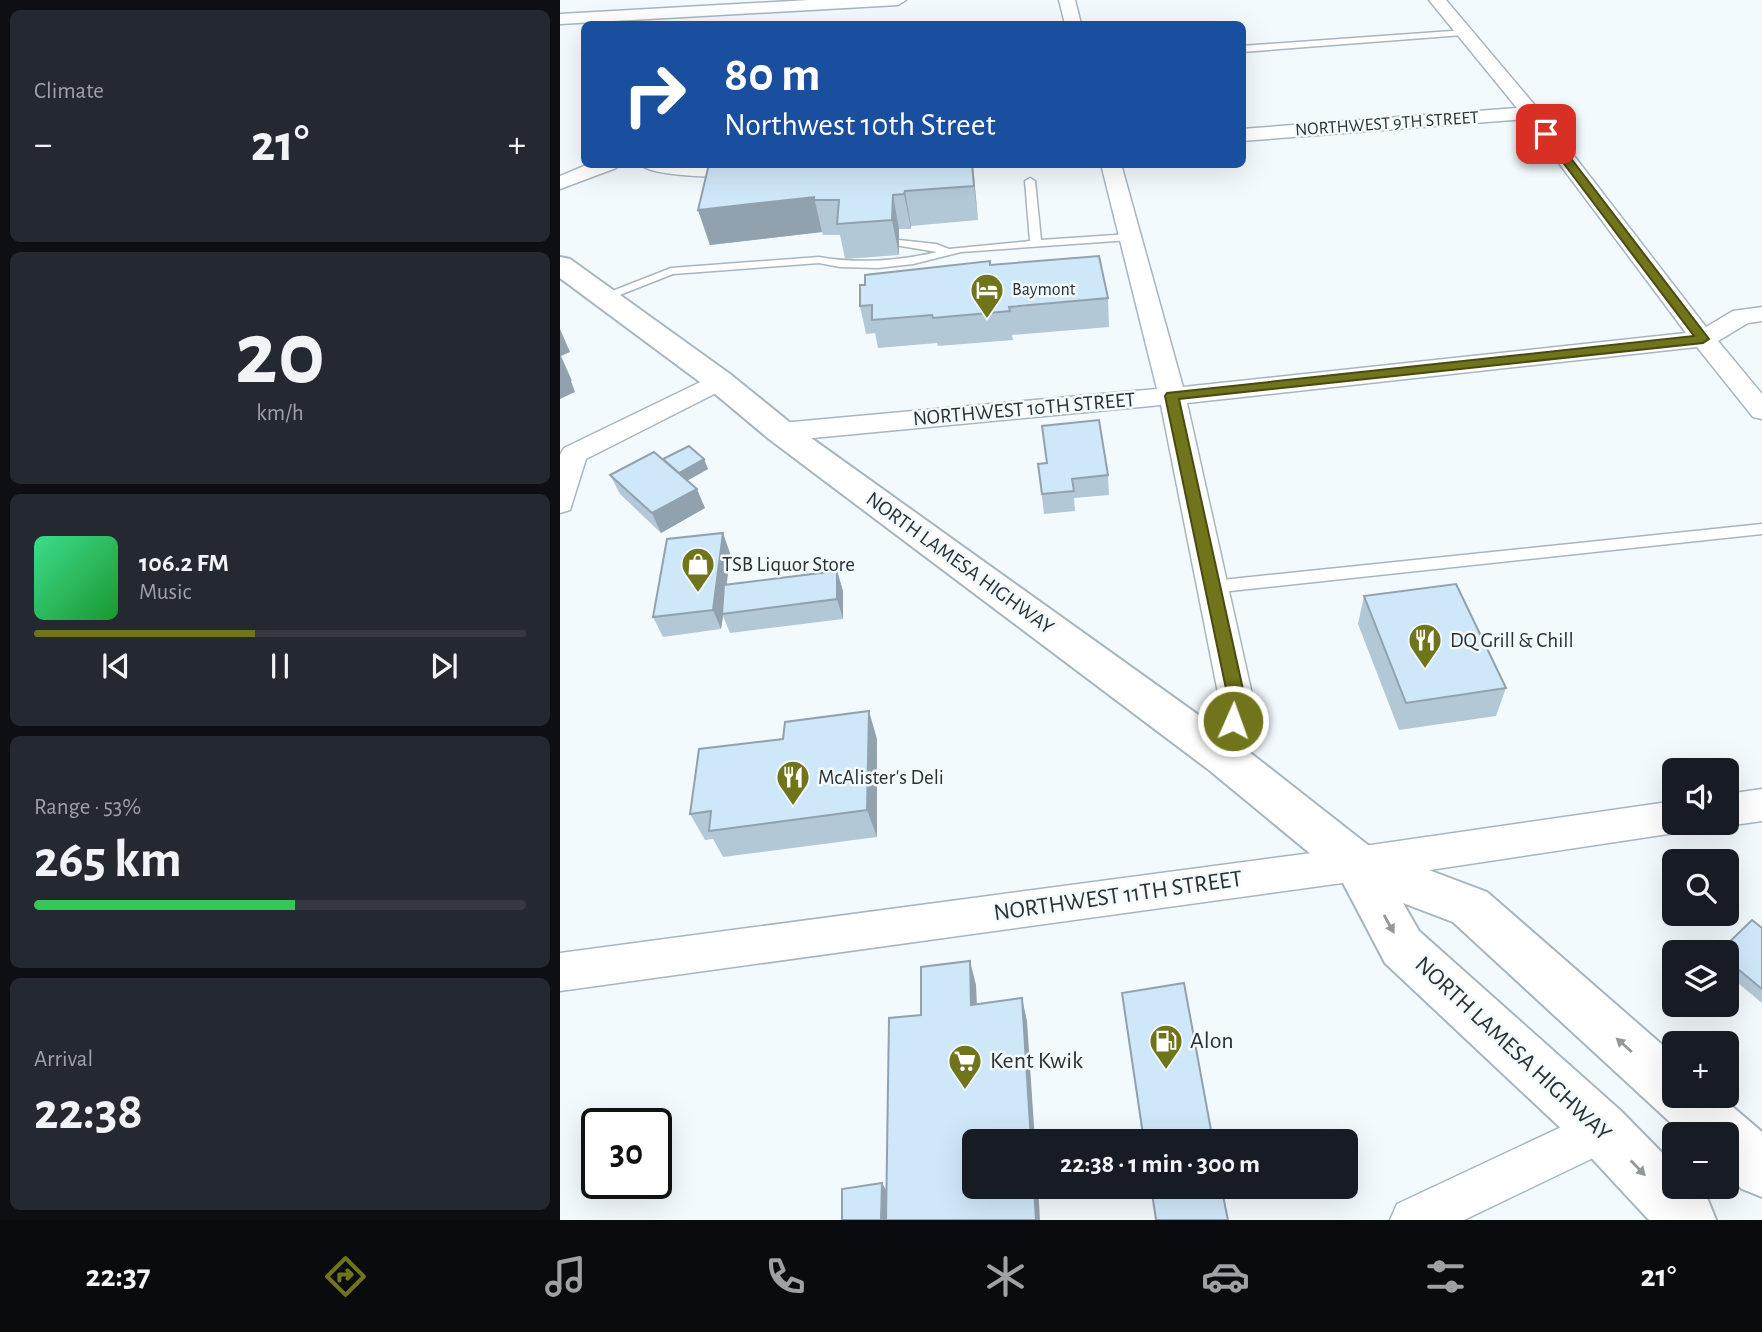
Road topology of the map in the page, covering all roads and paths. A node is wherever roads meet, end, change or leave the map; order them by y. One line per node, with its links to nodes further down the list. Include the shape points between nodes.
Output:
1 (898, 0): 4 (street)
2 (1066, 0): 6 (street)
3 (1437, 0): 7 (street)
4 (701, 12): 5 (street)
5 (560, 19)
6 (1072, 21)
7 (1463, 32): 8 (lane); 9 (street)
8 (1246, 49)
9 (1531, 113): 10 (street, NORTHWEST 9TH STREET); 26 (street)
10 (1246, 135)
11 (599, 168): 16 (street)
12 (679, 168): 14 (street)
13 (1112, 168): 17 (street)
14 (766, 170)
15 (1030, 181): 19 (lane)
16 (560, 183)
17 (1130, 237): 19 (lane); 28 (street)
18 (899, 243): 21 (lane)
19 (1036, 244): 21 (lane)
20 (837, 251): 22 (lane)
21 (947, 252): 22 (lane, via 878,265)
22 (819, 260): 24 (lane, via 671,271)
23 (560, 265): 24 (main road, NORTH LAMESA HIGHWAY)
24 (603, 297): 27 (main road, NORTH LAMESA HIGHWAY)
25 (1762, 314): 26 (street, NORTHWEST 10TH STREET, via 1742,316)
26 (1703, 339): 28 (street, NORTHWEST 10TH STREET); 29 (street)
27 (719, 381): 30 (main road, NORTH LAMESA HIGHWAY); 31 (street)
28 (1172, 396): 30 (street, NORTHWEST 10TH STREET); 34 (street)
29 (1762, 411)
30 (781, 432): 35 (main road, NORTH LAMESA HIGHWAY)
31 (567, 455): 32 (street)
32 (560, 503)
33 (1762, 529): 34 (lane)
34 (1212, 587): 35 (street, via 1237,703)
35 (1224, 757): 39 (main road, NORTH LAMESA HIGHWAY)
36 (1762, 805): 37 (street)
37 (1739, 808)
38 (1662, 819): 39 (street, NORTHWEST 11TH STREET)
39 (1357, 864): 40 (street, NORTHWEST 11TH STREET); 41 (main road, NORTH LAMESA HIGHWAY, one-way to 39, via 1470,907); 44 (main road, NORTH LAMESA HIGHWAY, one-way to 44, via 1402,947)
40 (560, 972)
41 (1662, 1079)
42 (1694, 1108): 43 (main road)
43 (1709, 1122)
44 (1602, 1130): 47 (street); 48 (main road, NORTH LAMESA HIGHWAY, one-way to 48)
45 (1739, 1149): 46 (main road)
46 (1762, 1169)
47 (1413, 1220)
48 (1688, 1220)

